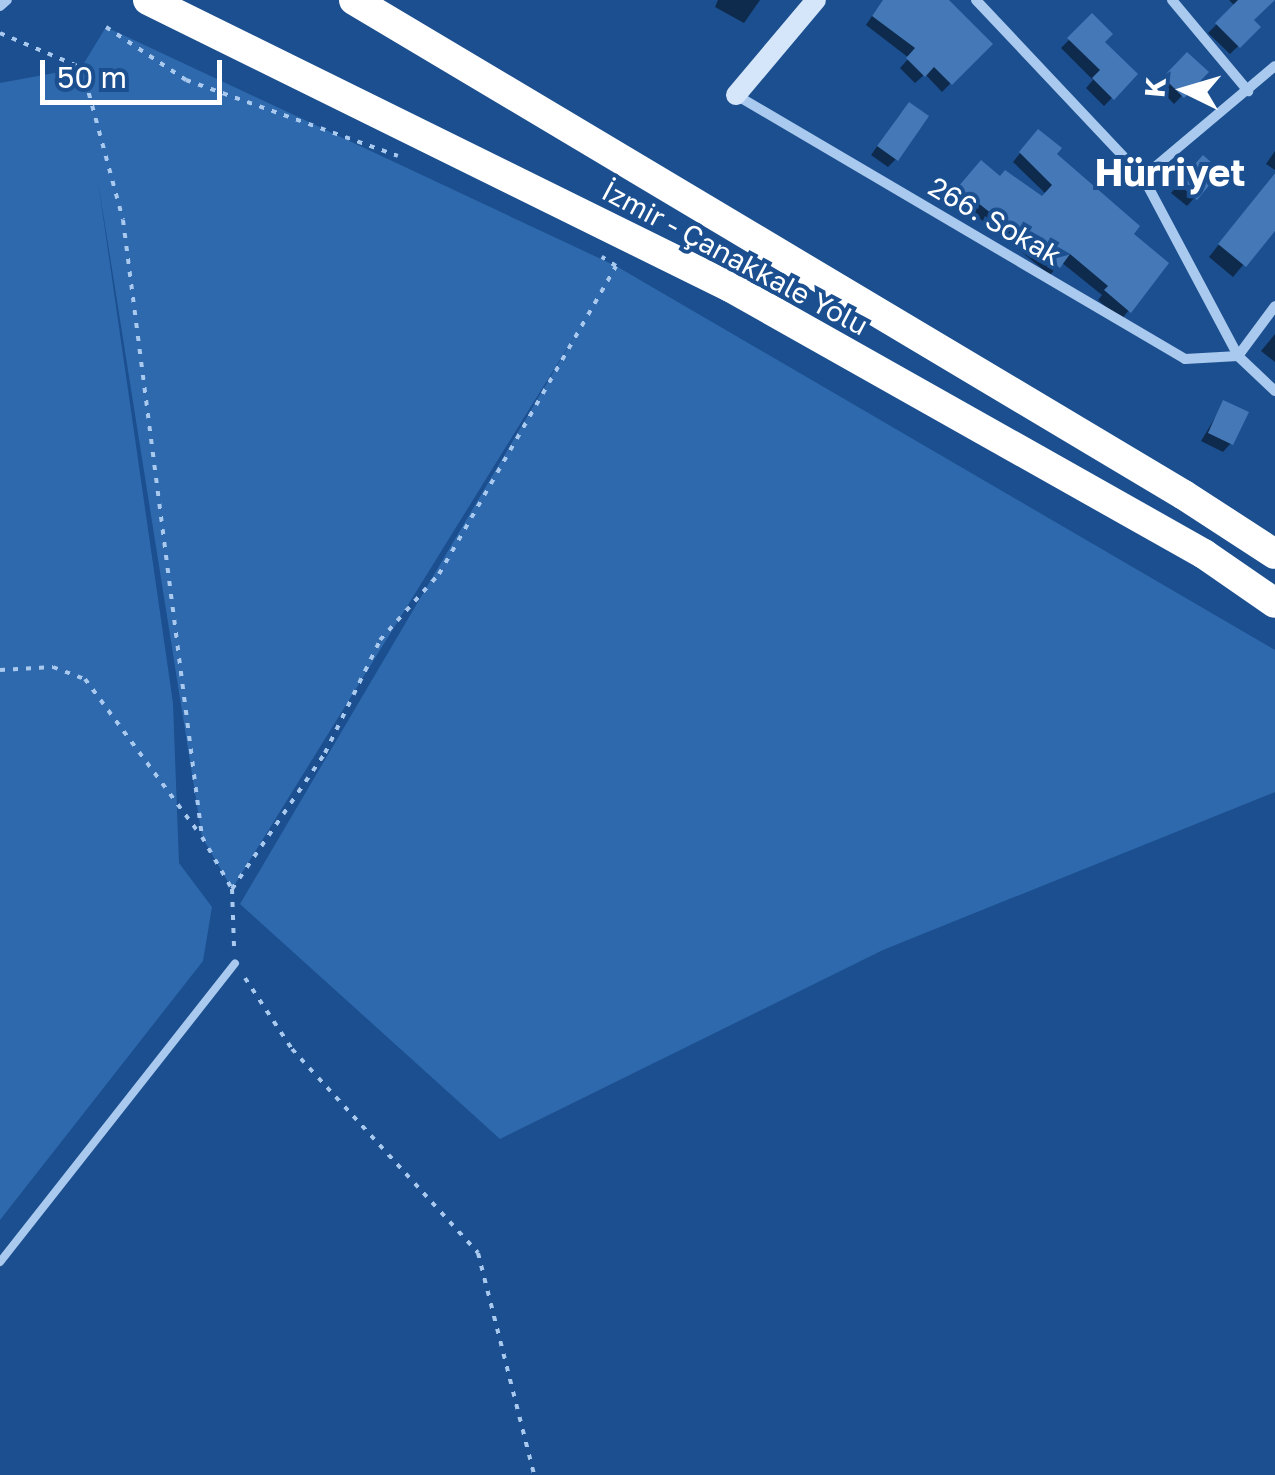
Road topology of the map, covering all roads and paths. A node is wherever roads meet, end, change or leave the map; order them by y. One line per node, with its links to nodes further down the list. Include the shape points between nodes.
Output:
1 (7, 0): 7 (street)
2 (148, 0): 21 (highway, İzmir - Çanakkale Yolu, via 730,287 1204,554)
3 (354, 0): 20 (highway, İzmir - Çanakkale Yolu)
4 (816, 0): 13 (street)
5 (976, 0): 15 (street)
6 (1172, 0): 12 (street)
7 (0, 6)
8 (106, 27): 14 (path, via 186,80)
9 (0, 32): 23 (path, via 82,68 123,220)
10 (1275, 66): 11 (street)
11 (1270, 80): 12 (street)
12 (1248, 91): 15 (street)
13 (736, 95): 18 (street, 266. Sokak, via 1186,359)
14 (404, 158)
15 (1143, 177): 18 (street)
16 (601, 256): 24 (path, via 616,266 439,574 380,640 325,753)
17 (1275, 306): 18 (street)
18 (1238, 356): 19 (street)
19 (1275, 391)
20 (1275, 554)
21 (1275, 603)
22 (0, 670): 23 (path, via 53,667 86,679)
23 (202, 837): 24 (path)
24 (232, 889): 25 (path)
25 (235, 962): 26 (lane); 27 (path, via 292,1049 478,1254)
26 (0, 1262)
27 (534, 1475)

